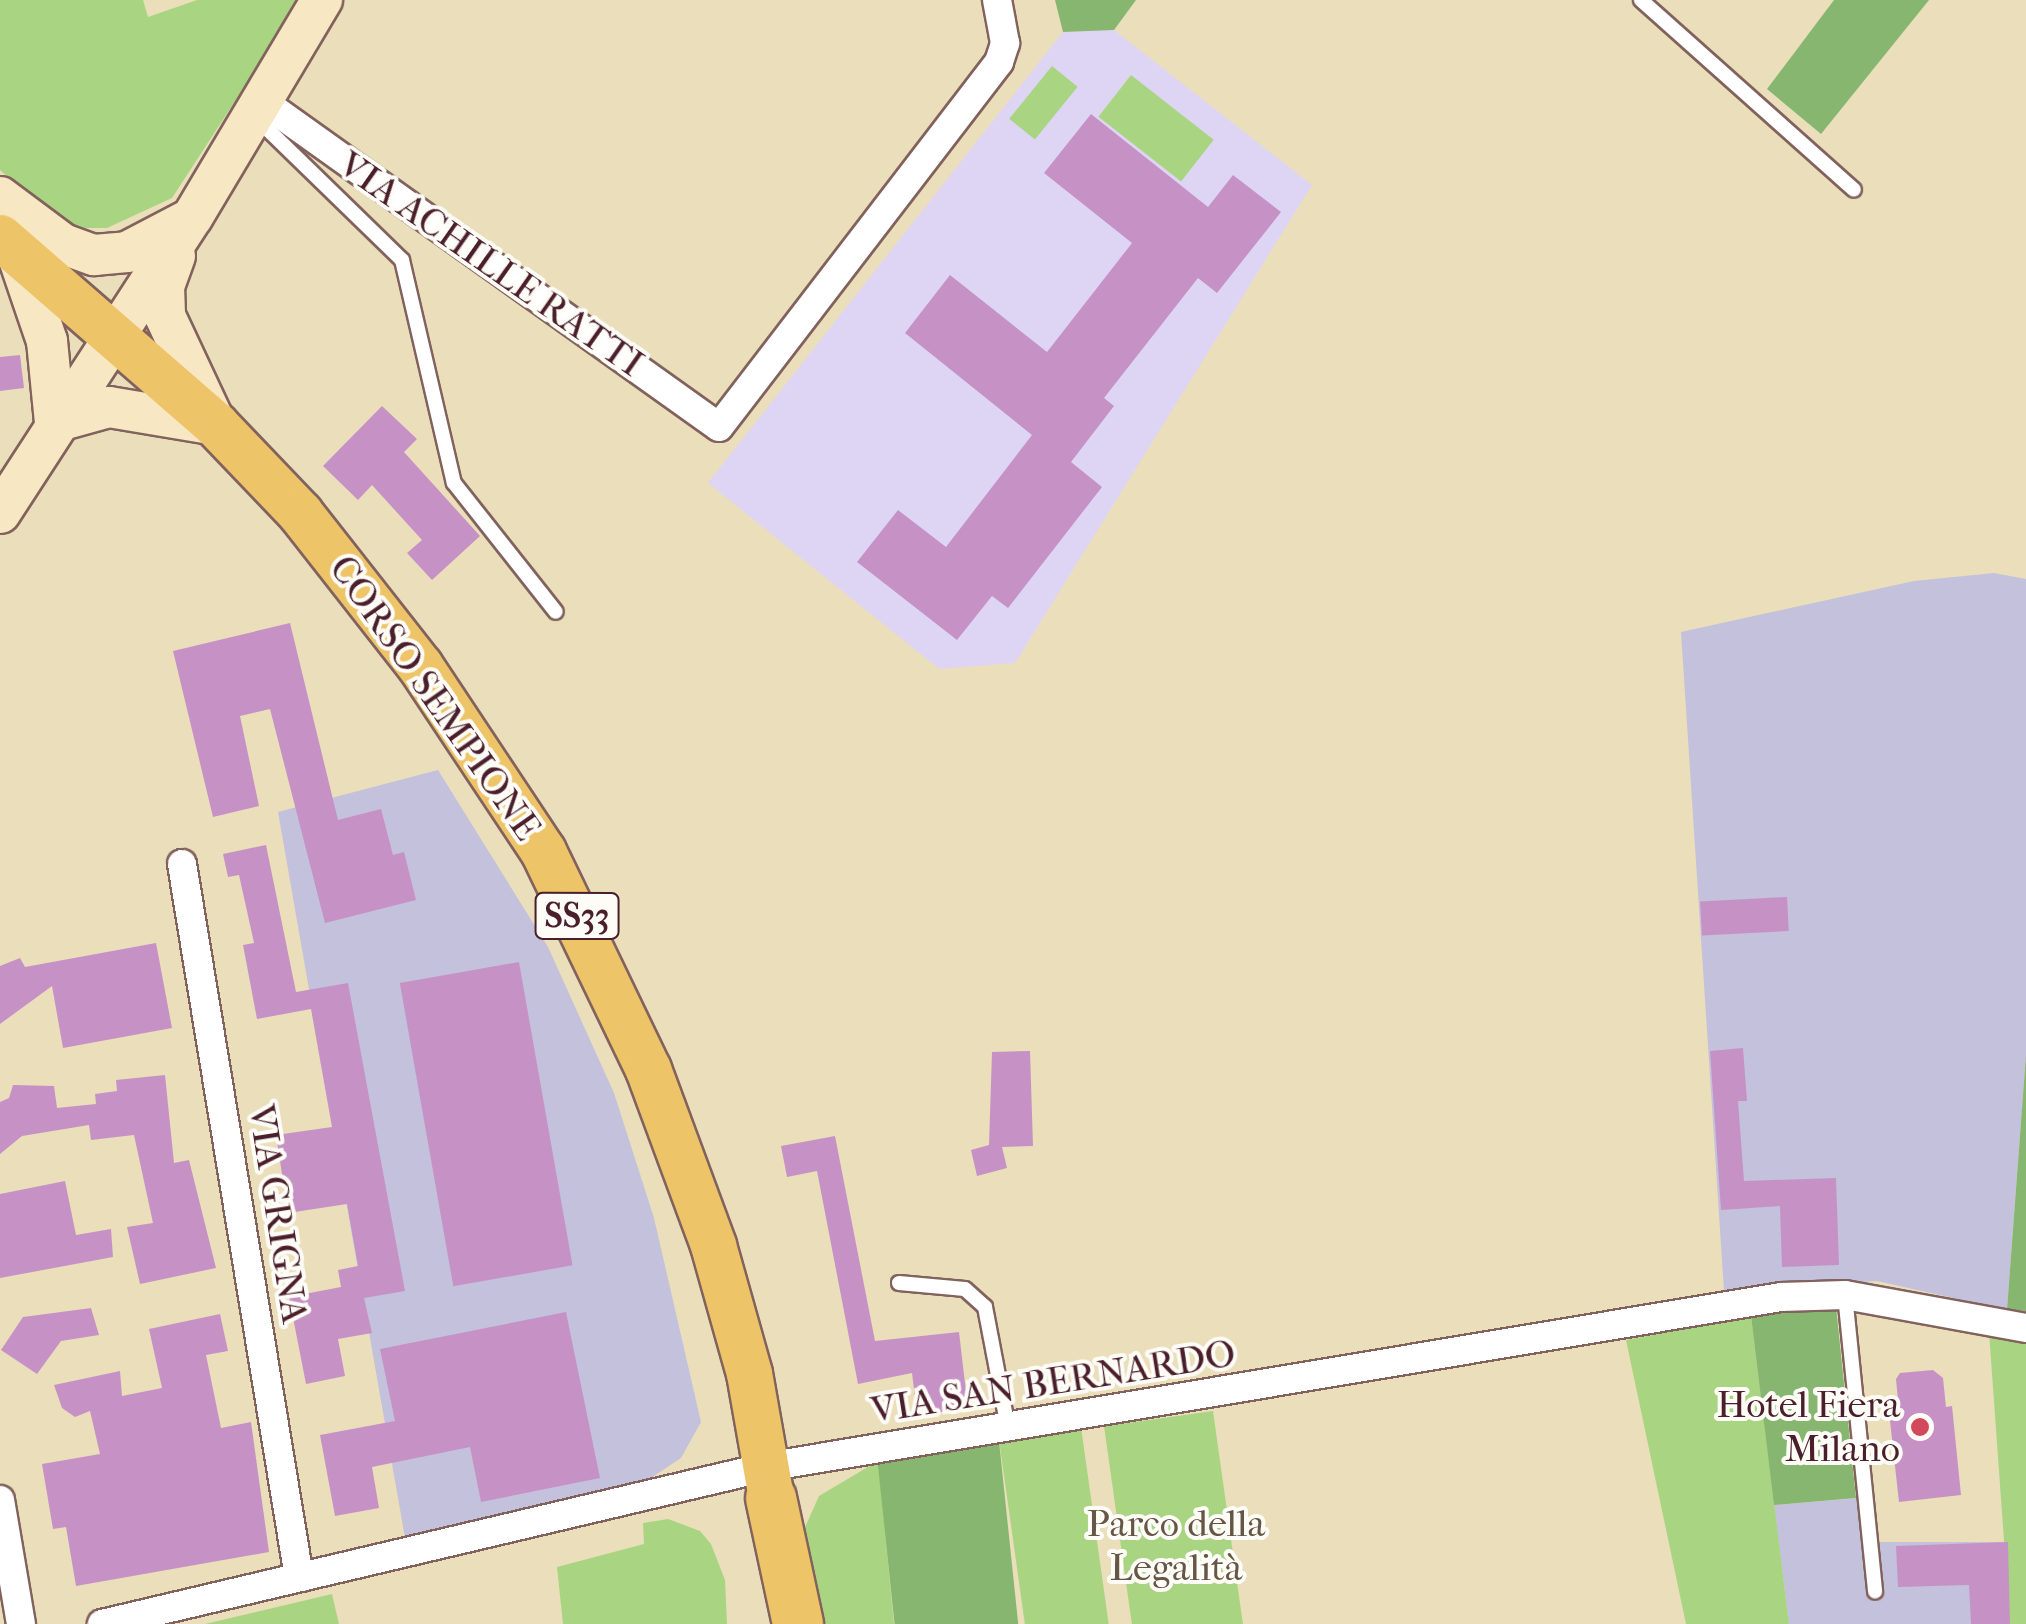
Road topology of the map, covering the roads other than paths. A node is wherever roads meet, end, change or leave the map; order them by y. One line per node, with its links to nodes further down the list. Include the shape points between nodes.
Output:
1 (322, 0): 4 (street)
2 (998, 0): 4 (street, VIA ACHILLE RATTI, via 1005,42 998,62 720,427)
3 (1641, 0): 5 (lane)
4 (257, 108): 7 (street); 13 (lane, via 402,260 454,482)
5 (1854, 190)
6 (0, 197): 7 (street, via 63,244 94,255 140,246)
7 (194, 216): 9 (street); 11 (street, via 164,286 165,316)
8 (9, 245): 9 (main road, CORSO SEMPIONE / SS33); 10 (street, via 47,341)
9 (112, 336): 10 (street); 11 (main road, CORSO SEMPIONE / SS33)
10 (55, 422): 11 (street, via 108,407); 12 (street)
11 (216, 426): 19 (main road, CORSO SEMPIONE / SS33, via 374,604 544,851 648,1068 714,1244 749,1373)
12 (0, 514)
13 (556, 612)
14 (182, 864): 21 (street, VIA GRIGNA)
15 (899, 1283): 18 (lane, via 965,1290 985,1308)
16 (1845, 1295): 17 (street, VIA SAN BERNARDO); 18 (street, VIA SAN BERNARDO, via 1781,1297); 22 (lane)
17 (2026, 1328)
18 (1008, 1428): 19 (street, VIA SAN BERNARDO)
19 (768, 1483): 21 (street, VIA SAN BERNARDO); 25 (highway, CORSO SEMPIONE / SS33); 26 (highway, CORSO SEMPIONE / SS33)
20 (0, 1500): 23 (street)
21 (299, 1577): 24 (street, VIA SAN BERNARDO)
22 (1876, 1591)
23 (21, 1624)
24 (102, 1624)
25 (766, 1624)
26 (798, 1624)

